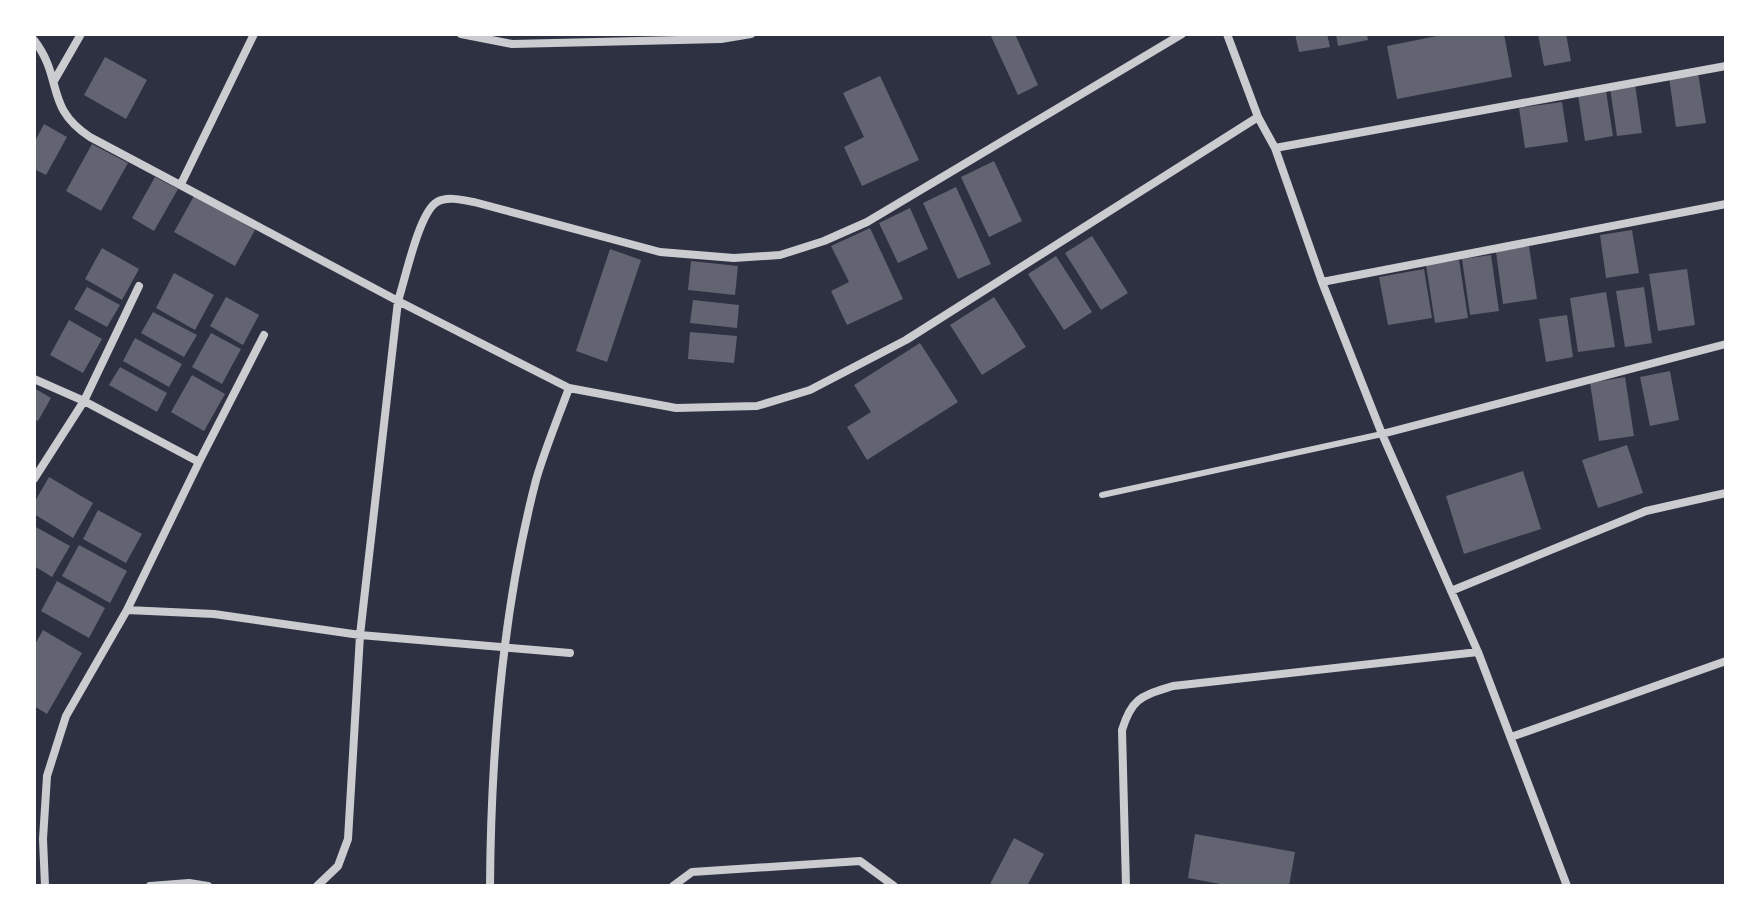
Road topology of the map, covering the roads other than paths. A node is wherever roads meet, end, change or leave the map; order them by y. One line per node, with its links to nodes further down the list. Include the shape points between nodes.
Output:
1 (81, 34): 9 (street)
2 (254, 34): 12 (street)
3 (461, 34): 4 (street, via 512,44)
4 (751, 34)
5 (1182, 34): 16 (street, via 867,222 780,255 734,258 660,252 474,202 437,201 426,213)
6 (1227, 34): 10 (street)
7 (34, 40): 9 (street, via 48,58)
8 (1726, 66): 11 (street)
9 (54, 81): 12 (street, via 71,125)
10 (1258, 117): 11 (street); 20 (street, via 906,340 810,390 757,406 676,408)
11 (1275, 148): 14 (street)
12 (181, 184): 16 (street)
13 (1726, 204): 14 (street)
14 (1322, 282): 22 (street)
15 (139, 286): 21 (street)
16 (398, 301): 20 (street); 29 (street)
17 (264, 335): 23 (street)
18 (1726, 344): 22 (street)
19 (34, 379): 21 (street)
20 (569, 388): 30 (street, via 537,477)
21 (84, 401): 23 (street); 24 (street)
22 (1382, 434): 26 (lane); 27 (street)
23 (199, 462): 28 (street)
24 (34, 479)
25 (1726, 493): 27 (street, via 1646,511)
26 (1102, 495)
27 (1451, 591): 31 (street)
28 (127, 610): 29 (street, via 214,614); 35 (street, via 66,716 47,776)
29 (360, 635): 30 (street); 38 (street, via 348,839 338,866)
30 (505, 648): 32 (street); 39 (street, via 491,790)
31 (1478, 652): 34 (street); 42 (street, via 1173,686 1148,694 1129,707 1122,730)
32 (570, 653)
33 (1726, 661): 34 (street)
34 (1511, 737): 43 (street)
35 (45, 886)
36 (150, 886): 37 (street)
37 (208, 886)
38 (317, 886)
39 (490, 886)
40 (673, 886): 41 (street, via 692,872 860,861)
41 (894, 886)
42 (1126, 886)
43 (1567, 886)

